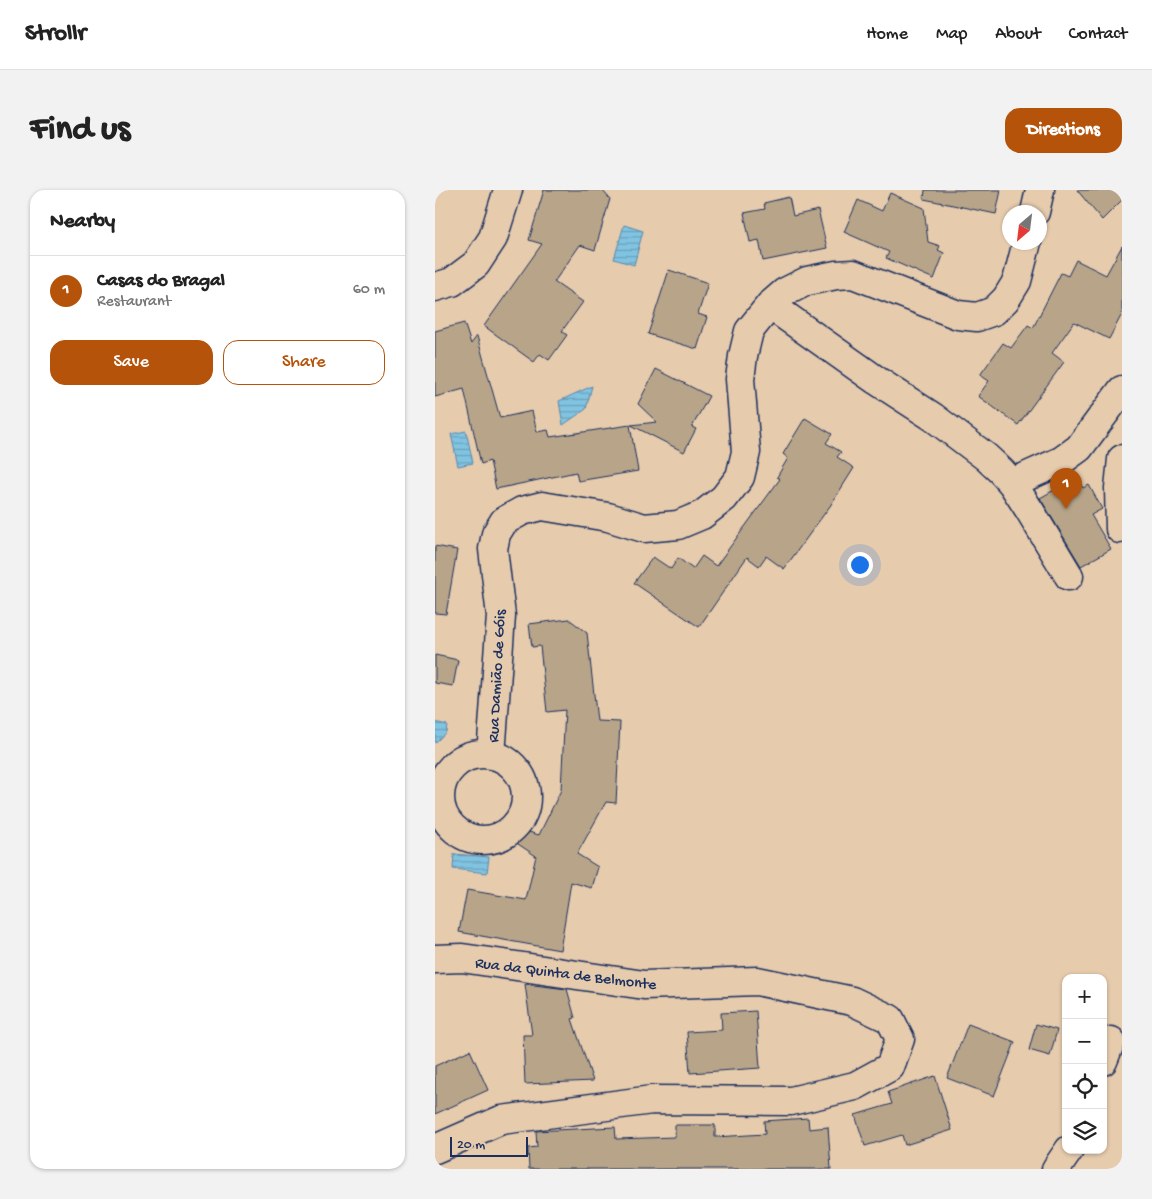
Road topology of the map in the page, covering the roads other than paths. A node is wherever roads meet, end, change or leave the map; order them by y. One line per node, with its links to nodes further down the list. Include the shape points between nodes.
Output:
1 (509, 190): 5 (street, via 493,238 476,264 452,282)
2 (1040, 190): 3 (street)
3 (1037, 205)
4 (1025, 250): 6 (street, Rua Damião de Góis, via 1017,281 1006,299 994,311 977,316 959,315 853,274 807,280)
5 (435, 287)
6 (770, 305): 9 (street, via 933,418 986,457); 12 (street, Rua Damião de Góis, via 749,331 743,356 740,379 746,452 740,477 724,498 702,515 678,526 644,528 608,517 542,506 522,511 504,521 496,534 493,549 501,616)
7 (1122, 390): 9 (street, via 1079,448 1061,461)
8 (1122, 459): 10 (street)
9 (1012, 483): 11 (street)
10 (1119, 529)
11 (1069, 576)
12 (491, 755)
13 (435, 959): 14 (street, Rua da Quinta de Belmonte, via 462,958 644,985 757,981 852,1002 890,1018 900,1039 890,1067 855,1086 791,1101 652,1100 501,1120)
14 (435, 1149)
15 (1066, 1154): 16 (street)
16 (1056, 1169)

